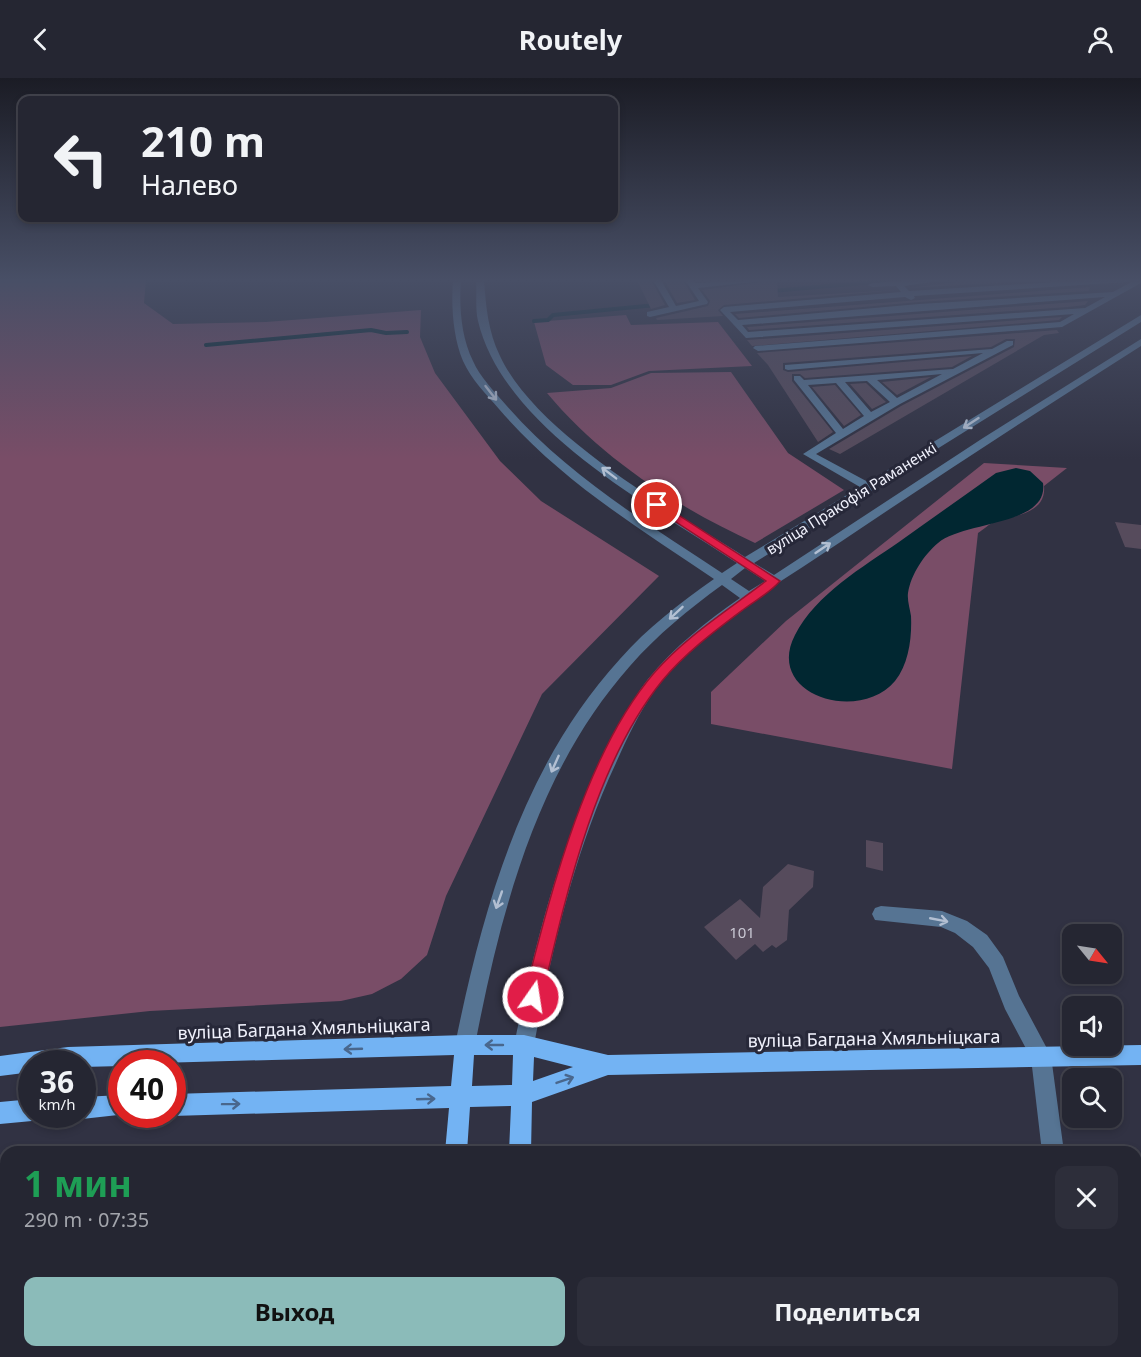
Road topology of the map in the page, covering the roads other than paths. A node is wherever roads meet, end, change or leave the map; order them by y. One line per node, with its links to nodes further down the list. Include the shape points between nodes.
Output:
1 (463, 340): 20 (street, one-way to 20, via 467,361 519,429 610,505)
2 (489, 340): 19 (street, one-way to 2, via 579,450 519,392)
3 (861, 340): 7 (street)
4 (1105, 340): 13 (street, вуліца Пракофія Раманенкі)
5 (1141, 342): 14 (street, вуліца Пракофія Раманенкі)
6 (1010, 343): 8 (street)
7 (758, 348)
8 (995, 349): 9 (street); 12 (street, via 788,367)
9 (957, 371): 10 (street); 15 (street)
10 (870, 378): 11 (street); 15 (street)
11 (837, 380): 12 (street); 16 (street)
12 (801, 383): 17 (street)
13 (1020, 391): 14 (street, via 1020,397 1027,401); 18 (street, вуліца Пракофія Раманенкі, one-way to 18)
14 (1047, 401): 21 (street, вуліца Пракофія Раманенкі, one-way to 14)
15 (897, 402): 16 (street)
16 (871, 418): 17 (street)
17 (843, 434): 18 (street, via 808,454)
18 (870, 488): 19 (street, вуліца Пракофія Раманенкі)
19 (745, 563): 20 (street, вуліца Пракофія Раманенкі); 21 (street)
20 (723, 579): 22 (street); 24 (street, вуліца Пракофія Раманенкі, one-way to 24, via 687,603 645,642 611,678 563,746 518,845 493,917)
21 (774, 581): 22 (street, вуліца Пракофія Раманенкі)
22 (750, 598): 25 (street, вуліца Пракофія Раманенкі, via 701,635 658,677 627,723 600,777 557,900)
23 (881, 914): 27 (street, one-way to 27, via 942,919 980,941 996,963)
24 (465, 1045): 25 (main road, вуліца Багдана Хмяльніцкага, one-way to 24); 29 (main road, вуліца Багдана Хмяльніцкага, one-way to 29, via 68,1057); 31 (main road)
25 (524, 1045): 28 (main road, вуліца Багдана Хмяльніцкага); 30 (main road)
26 (1141, 1055): 27 (main road, вуліца Багдана Хмяльніцкага)
27 (1041, 1056): 28 (main road, вуліца Багдана Хмяльніцкага); 37 (street)
28 (608, 1065): 30 (main road, вуліца Багдана Хмяльніцкага, one-way to 28)
29 (0, 1066)
30 (522, 1095): 31 (main road, вуліца Багдана Хмяльніцкага); 36 (main road)
31 (460, 1098): 32 (main road, вуліца Багдана Хмяльніцкага, one-way to 31); 35 (main road)
32 (186, 1105)
33 (18, 1111): 34 (main road)
34 (0, 1113)
35 (456, 1146)
36 (520, 1146)
37 (1052, 1146)

